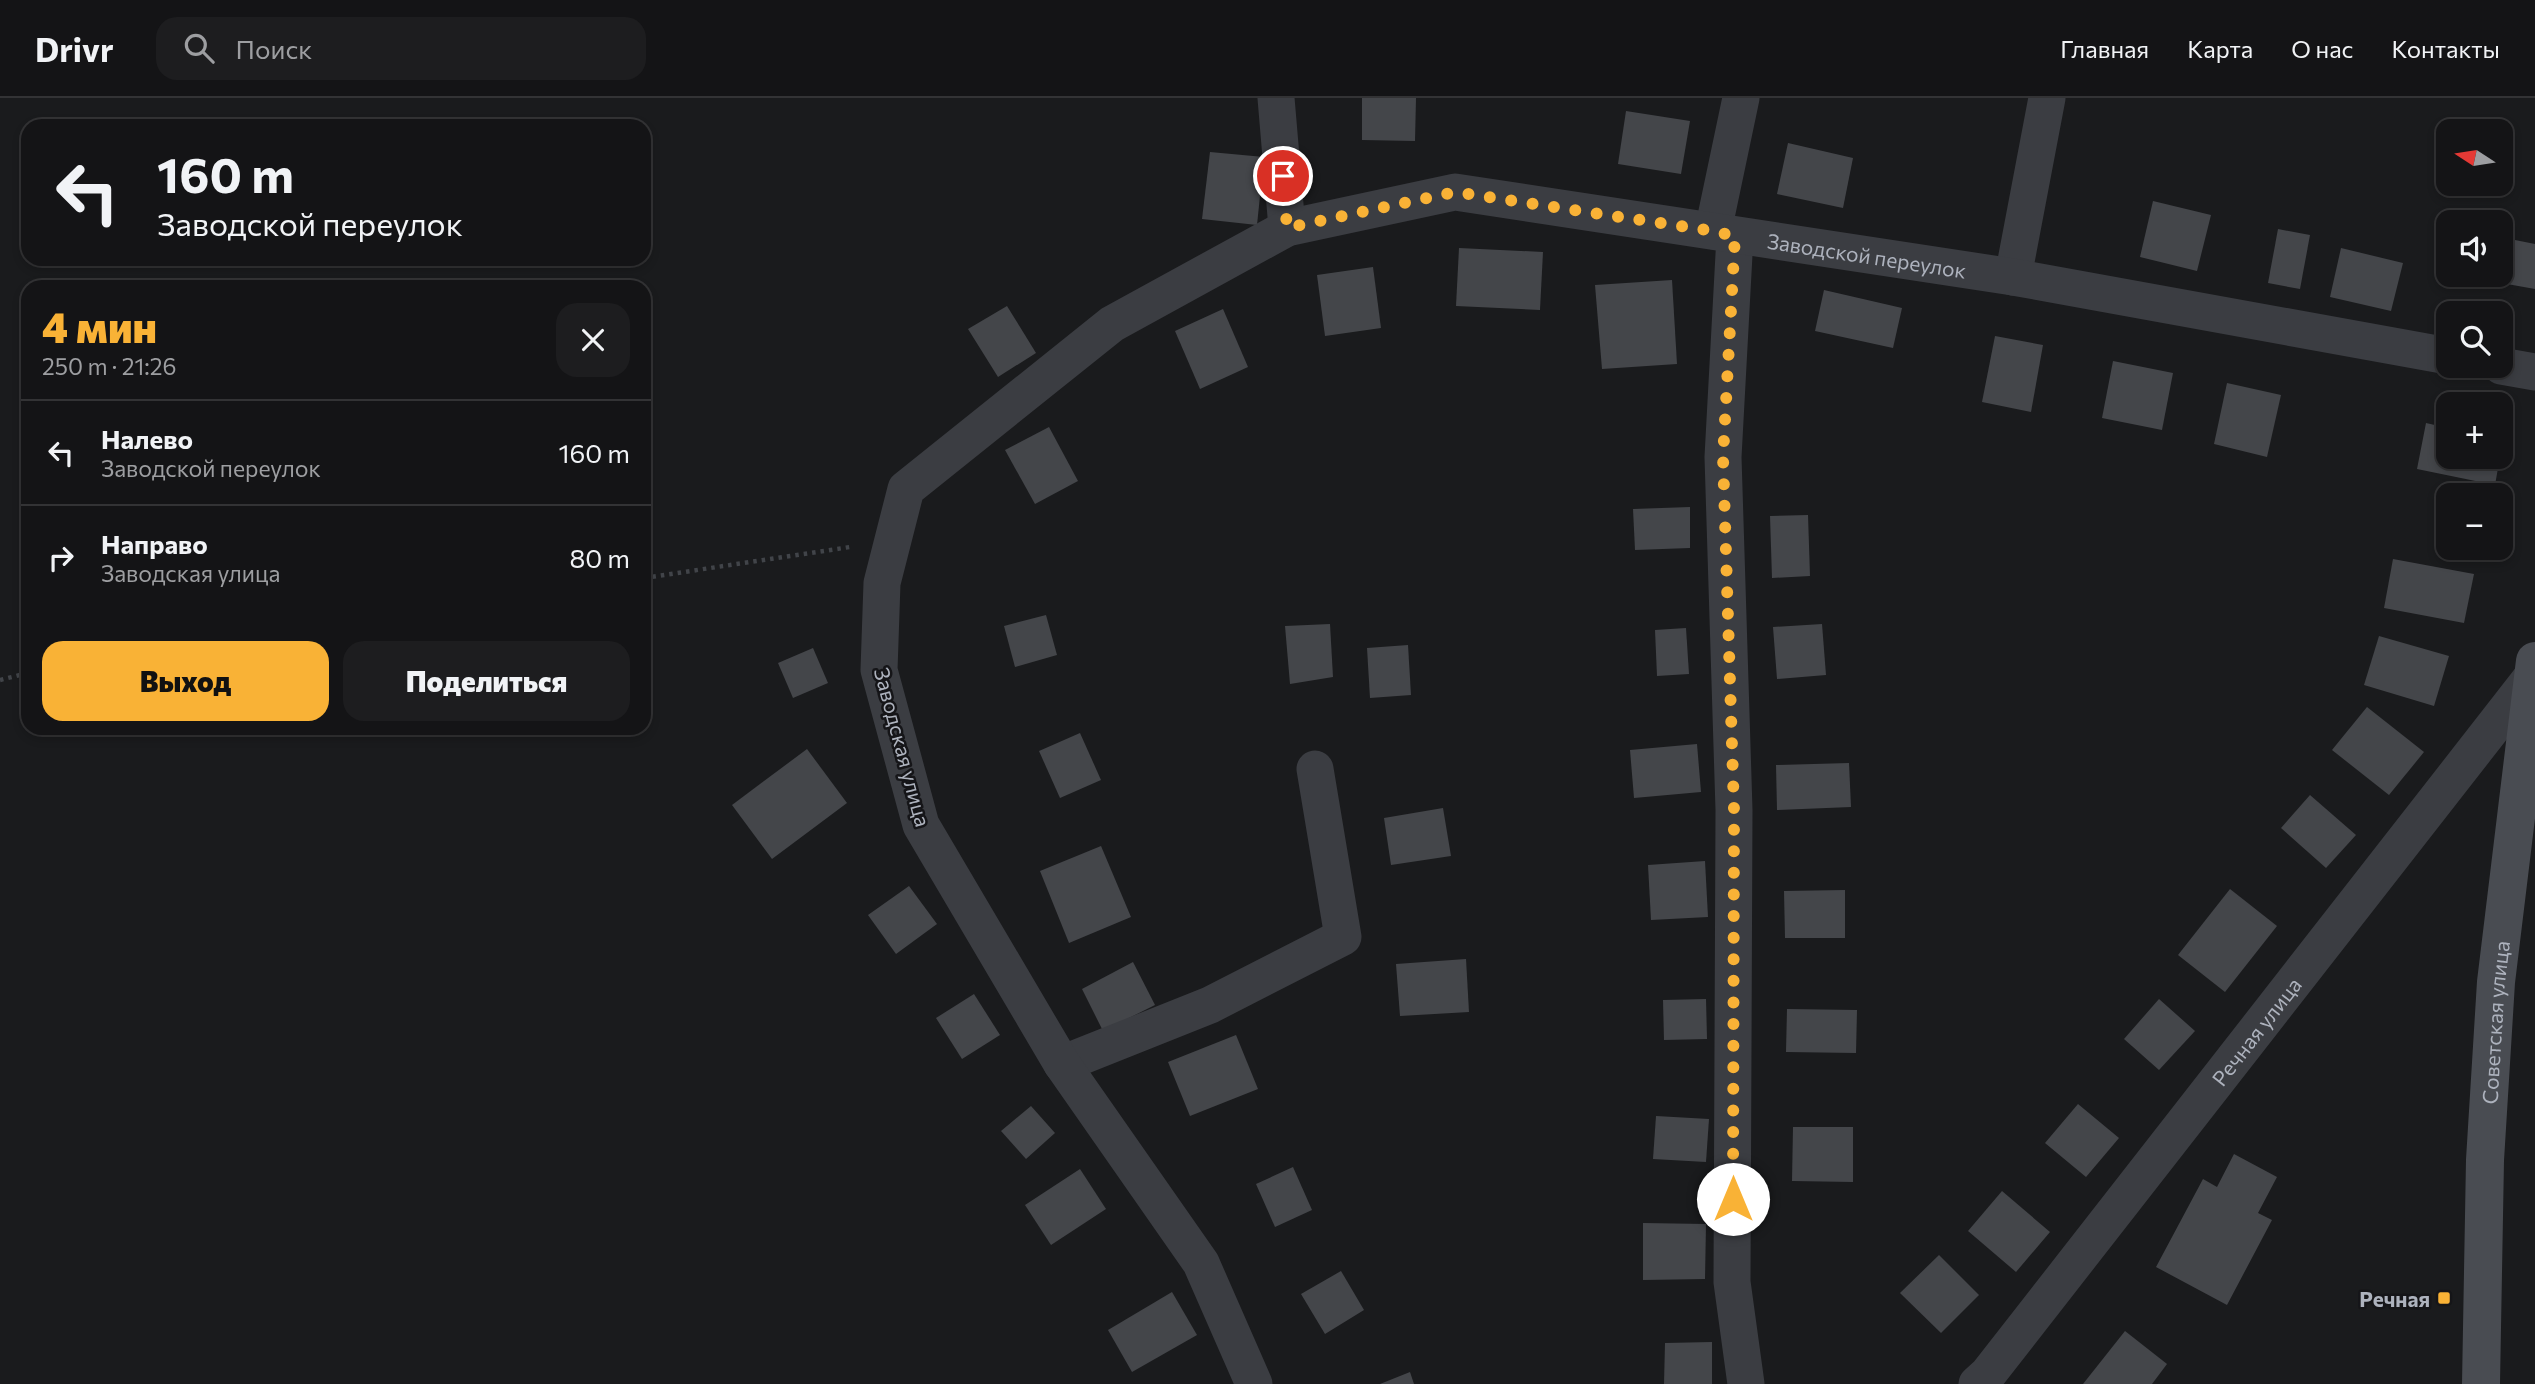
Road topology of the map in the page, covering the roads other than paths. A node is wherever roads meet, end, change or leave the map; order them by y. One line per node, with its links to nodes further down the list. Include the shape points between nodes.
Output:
1 (1276, 98): 4 (street)
2 (1741, 98): 5 (street)
3 (2047, 98): 6 (street)
4 (1287, 228): 5 (street, Заводской переулок, via 1455,192); 12 (street, Заводская улица, via 1112,324 906,489 882,583 879,670 921,825)
5 (1724, 233): 6 (street, Заводской переулок); 14 (street, via 1723,457 1734,810 1732,1282)
6 (2013, 277): 7 (street, Заводской переулок)
7 (2436, 354)
8 (2513, 368): 9 (street)
9 (2535, 372)
10 (2534, 669): 15 (street, Речная улица); 16 (main road, Советская улица, via 2496,982 2485,1160)
11 (1315, 769): 12 (street, via 1343,937 1210,1005)
12 (1062, 1065): 13 (street, Заводская улица, via 1201,1263)
13 (1254, 1384)
14 (1746, 1384)
15 (1977, 1384)
16 (2481, 1384)

